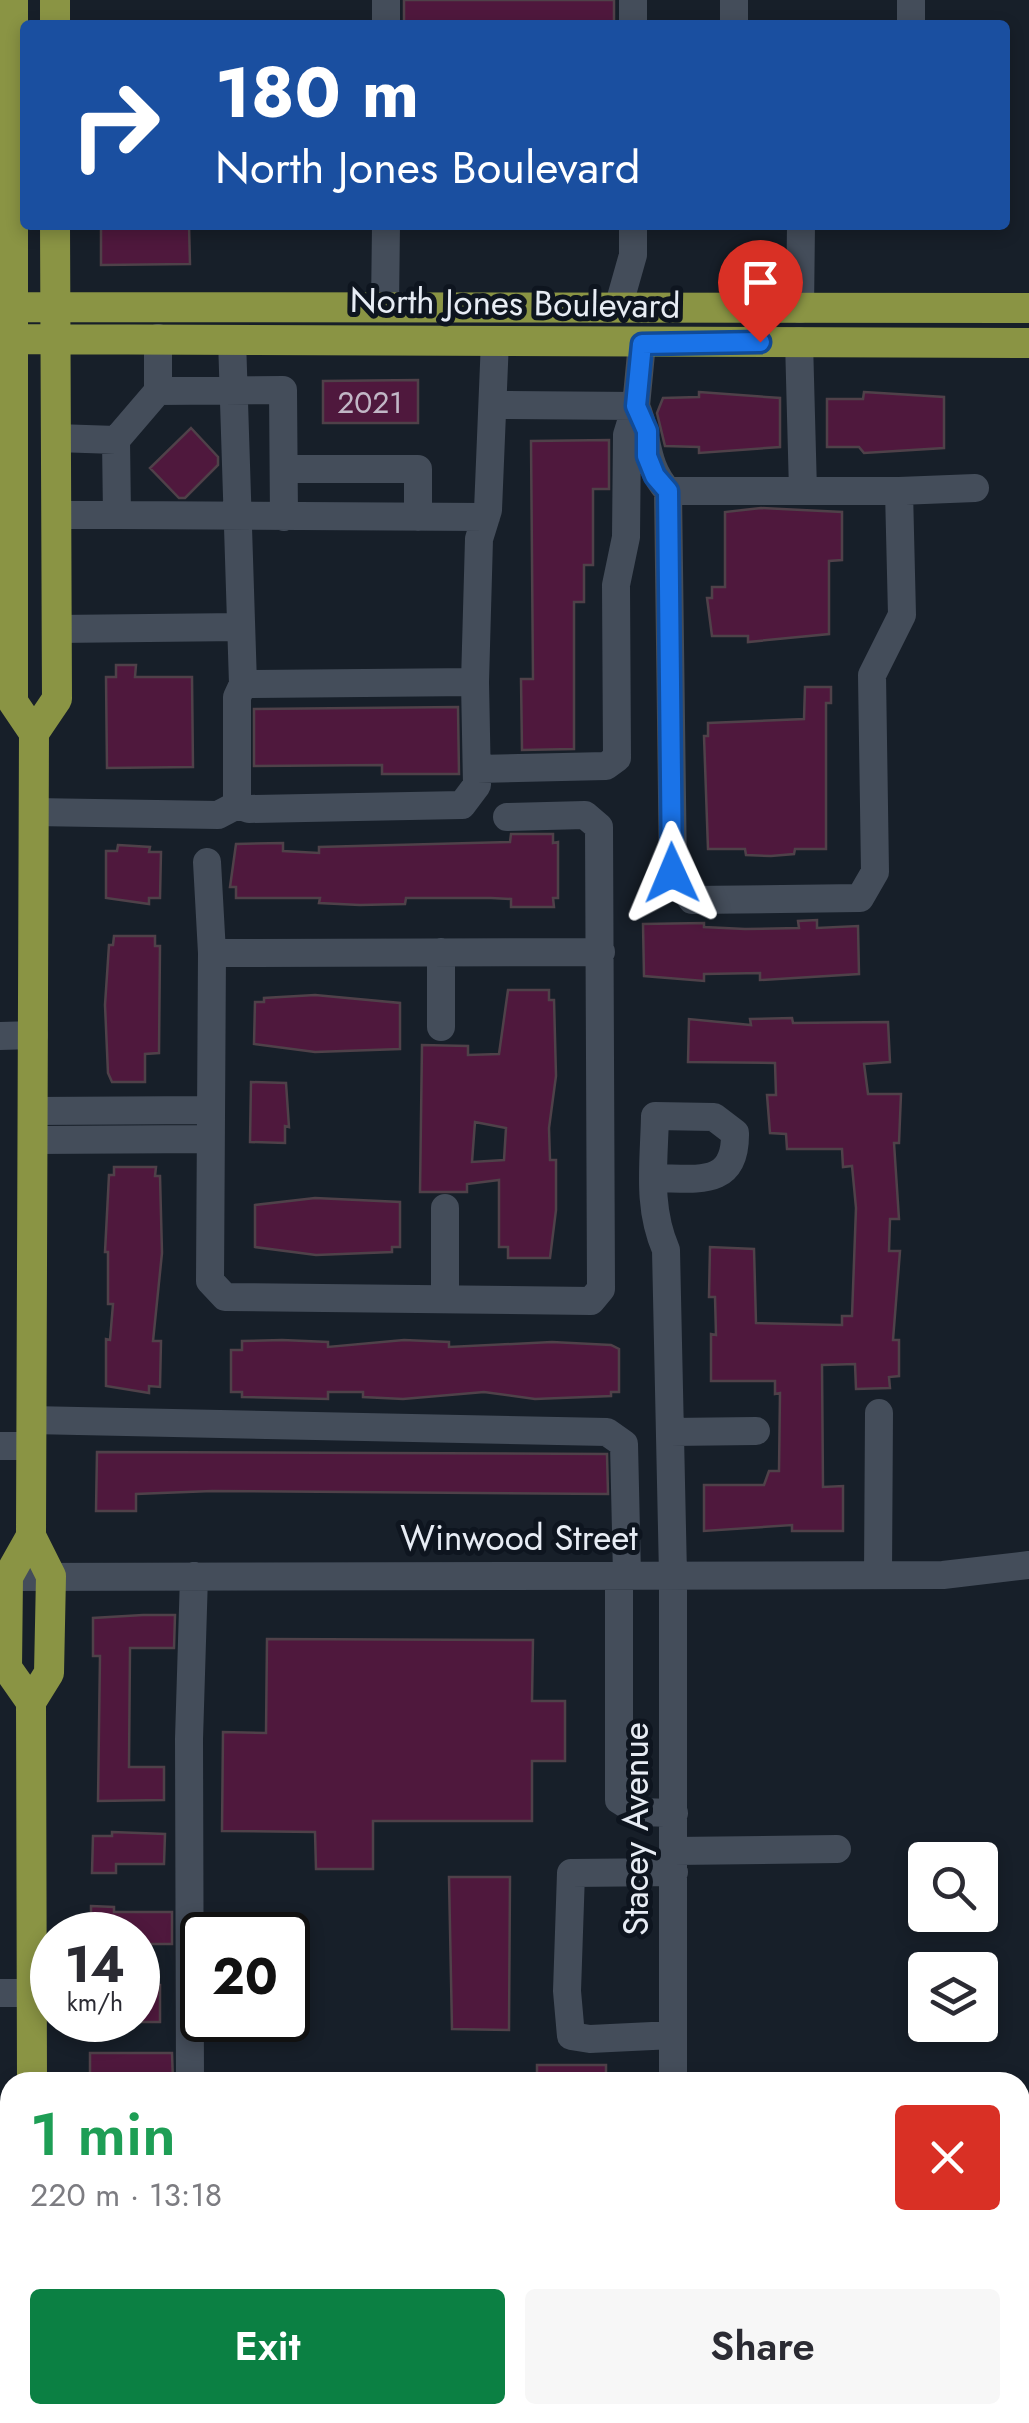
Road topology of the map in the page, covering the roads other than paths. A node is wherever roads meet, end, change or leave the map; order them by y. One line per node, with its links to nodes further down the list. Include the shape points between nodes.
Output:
1 (13, 0): 2 (main road)
2 (6, 76): 8 (main road)
3 (55, 230): 9 (main road)
4 (386, 230): 7 (street)
5 (633, 230): 10 (street)
6 (801, 230): 12 (street)
7 (385, 306): 9 (main road, North Jones Boulevard); 10 (main road, North Jones Boulevard)
8 (6, 307): 9 (main road, North Jones Boulevard); 15 (main road)
9 (55, 307): 13 (main road)
10 (631, 308): 12 (main road, North Jones Boulevard); 20 (main road)
11 (1029, 308): 12 (main road, North Jones Boulevard)
12 (800, 309)
13 (56, 338): 14 (main road, North Jones Boulevard); 15 (main road, North Jones Boulevard); 25 (main road)
14 (158, 338): 16 (main road, North Jones Boulevard); 21 (street)
15 (6, 339): 42 (main road)
16 (232, 339): 17 (main road, North Jones Boulevard); 22 (street)
17 (494, 340): 20 (main road, North Jones Boulevard); 23 (street)
18 (800, 341): 19 (main road, North Jones Boulevard); 20 (main road, North Jones Boulevard); 29 (street)
19 (1029, 343)
20 (642, 344): 24 (street)
21 (158, 390): 22 (street); 26 (street)
22 (234, 390): 27 (street, via 283,390); 37 (street)
23 (492, 405): 24 (street); 36 (street)
24 (636, 406): 31 (street, via 647,431 647,456); 44 (street, via 627,435 626,537 616,585 617,758 606,766)
25 (56, 438): 26 (street); 32 (main road)
26 (116, 440): 33 (street)
27 (284, 470): 34 (street); 35 (street, via 418,470)
28 (975, 488): 30 (street)
29 (803, 490): 30 (street); 31 (street)
30 (899, 490): 31 (street, via 902,615 872,675 874,872 860,898 692,900 672,873)
31 (668, 491)
32 (56, 515): 33 (street); 39 (main road)
33 (117, 515): 37 (street)
34 (284, 516): 35 (street); 37 (street)
35 (418, 517): 36 (street)
36 (486, 517): 40 (street, via 478,538)
37 (238, 519): 38 (street)
38 (242, 627): 39 (street); 41 (street)
39 (56, 629): 43 (main road, via 56,699)
40 (475, 682): 41 (street); 44 (street)
41 (244, 684): 45 (street, via 237,697)
42 (6, 692): 43 (main road)
43 (34, 734): 46 (main road)
44 (477, 768): 45 (street, via 477,786 462,806)
45 (237, 805): 46 (street, via 218,815)
46 (34, 812): 53 (main road)
47 (506, 817): 50 (street, via 593,818 599,827)
48 (207, 862): 51 (street)
49 (441, 952): 50 (street); 51 (street); 52 (street)
50 (601, 952): 60 (street, via 598,1296)
51 (212, 954): 55 (street)
52 (440, 1026)
53 (34, 1035): 54 (street); 56 (main road)
54 (0, 1036)
55 (210, 1110): 56 (street); 57 (street)
56 (34, 1125): 57 (street); 64 (main road)
57 (210, 1139): 60 (street, via 210,1281 225,1297)
58 (653, 1178): 63 (street, Stacey Avenue, via 653,1221 666,1250)
59 (446, 1208): 60 (street)
60 (445, 1300)
61 (878, 1413): 68 (street)
62 (756, 1431): 63 (street)
63 (670, 1432): 73 (street, Stacey Avenue)
64 (31, 1433): 65 (street); 66 (main road); 72 (street, via 607,1432 624,1444)
65 (0, 1446)
66 (30, 1536): 69 (main road); 70 (main road)
67 (1029, 1565): 68 (street, Winwood Street)
68 (878, 1575): 73 (street, Winwood Street)
69 (8, 1576): 70 (street, Winwood Street); 74 (main road, via 7,1668)
70 (51, 1576): 71 (street, Winwood Street); 74 (main road, via 49,1673)
71 (194, 1576): 72 (street, Winwood Street); 84 (street)
72 (623, 1576): 73 (street, Winwood Street); 75 (street, via 620,1800 638,1812)
73 (673, 1576): 75 (street, Stacey Avenue)
74 (31, 1702): 78 (main road)
75 (674, 1813): 77 (street, Stacey Avenue)
76 (837, 1849): 77 (street)
77 (674, 1861): 81 (street, Stacey Avenue); 81 (street, via 571,1872 567,1974 571,2036)
78 (32, 1912)
79 (0, 1993): 80 (street)
80 (30, 1993)
81 (673, 2035): 85 (street, Stacey Avenue)
82 (32, 2042): 83 (main road)
83 (32, 2072)
84 (190, 2072)
85 (673, 2072)

